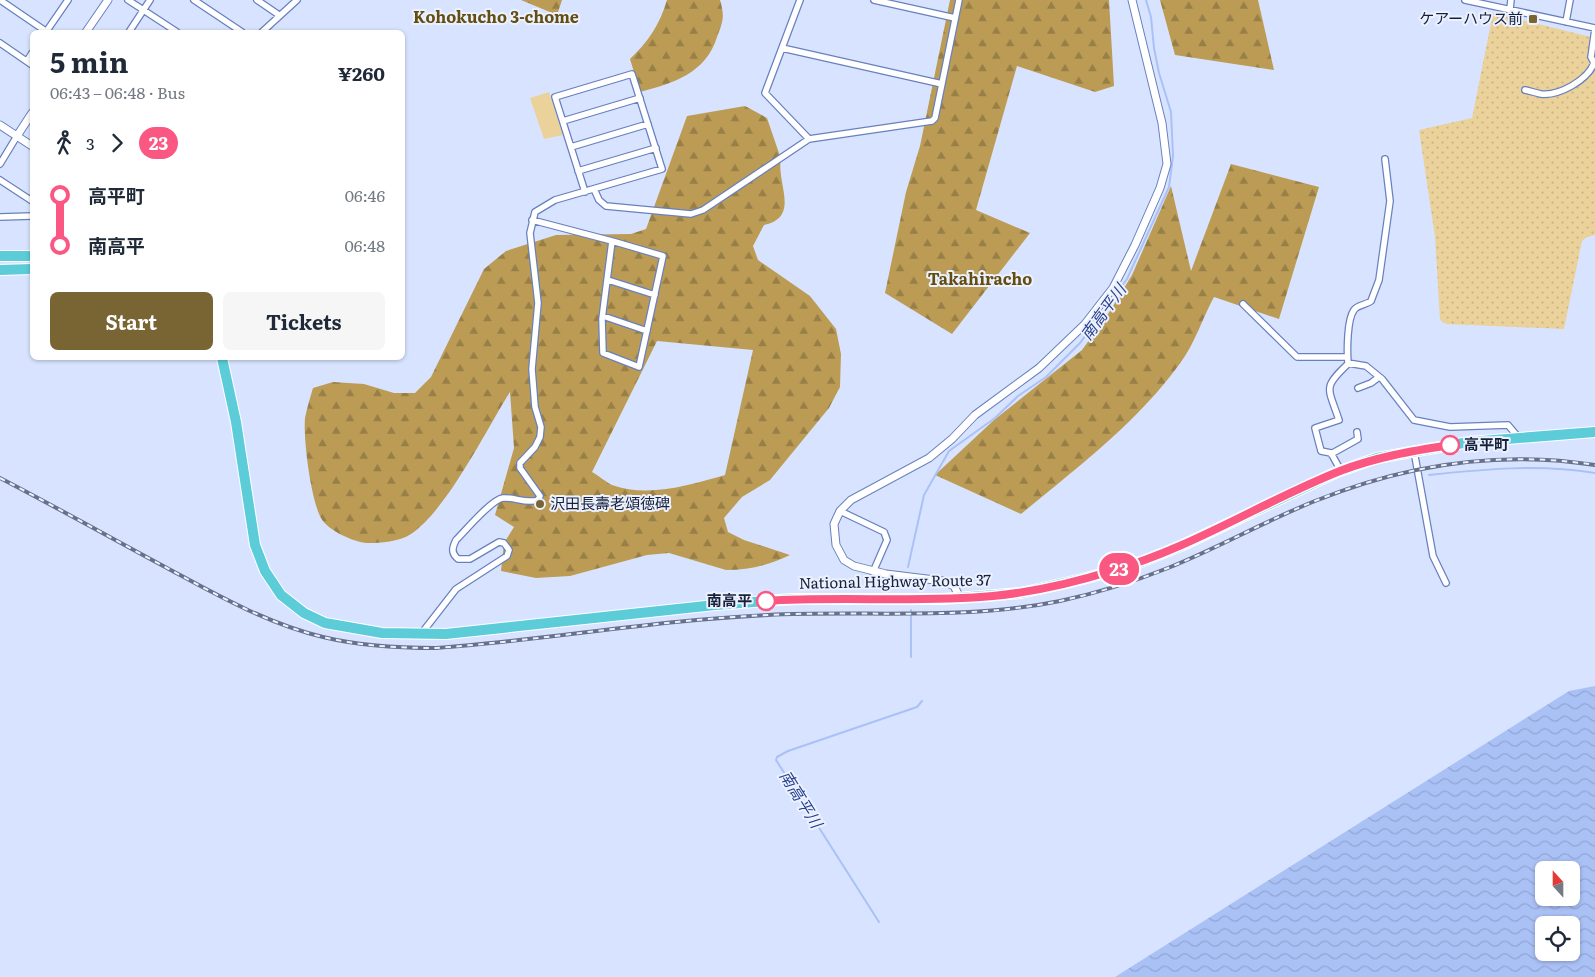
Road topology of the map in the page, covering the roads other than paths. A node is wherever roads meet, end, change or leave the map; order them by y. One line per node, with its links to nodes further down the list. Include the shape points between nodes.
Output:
1 (0, 0): 22 (street)
2 (108, 0): 24 (street)
3 (128, 0): 17 (street)
4 (150, 0): 17 (street)
5 (194, 0): 27 (street)
6 (257, 0): 18 (street)
7 (297, 0): 18 (street)
8 (800, 0): 30 (street)
9 (874, 0): 19 (street)
10 (959, 0): 19 (street)
11 (1132, 0): 76 (street, via 1162,123 1167,164 1136,245 1113,288 1085,324 1039,368 975,415 929,458 864,492)
12 (1465, 0): 16 (street)
13 (1511, 0): 16 (street)
14 (1570, 0): 20 (street)
15 (66, 1): 23 (street)
16 (1510, 9): 20 (street)
17 (143, 10): 25 (street); 26 (street)
18 (279, 15): 28 (street)
19 (955, 18): 32 (street)
20 (1566, 22): 21 (street)
21 (1595, 29): 33 (street, via 1591,57 1594,63 1587,75 1569,88 1543,94)
22 (44, 30)
23 (48, 30)
24 (87, 30)
25 (130, 30)
26 (174, 30)
27 (239, 30)
28 (264, 30)
29 (0, 43): 31 (street)
30 (782, 48): 32 (street); 40 (street, via 765,93)
31 (30, 63)
32 (942, 84): 40 (street, via 932,121)
33 (1525, 90)
34 (640, 98): 36 (street); 36 (street, via 632,74 555,97); 37 (street)
35 (30, 117): 39 (street)
36 (563, 121): 42 (street)
37 (648, 124): 42 (street); 43 (street)
38 (0, 125): 39 (street)
39 (17, 136): 41 (street); 45 (street)
40 (809, 139): 48 (street, via 703,210 691,214 606,206)
41 (30, 145)
42 (571, 147): 46 (street)
43 (656, 148): 46 (street); 48 (street, via 662,169)
44 (1385, 159): 66 (street, via 1390,201 1379,280 1371,301 1353,312)
45 (0, 164)
46 (578, 170): 49 (street)
47 (0, 180): 50 (street)
48 (594, 188): 49 (street)
49 (585, 192): 53 (street, via 543,206 535,212)
50 (30, 200)
51 (30, 216): 52 (street)
52 (0, 217)
53 (532, 220): 54 (street); 80 (street, via 530,233 538,303 532,369 535,407 541,427 538,442 520,463 520,468 540,496 530,502 498,499 456,540 452,548 458,559 470,559 499,542 509,550 507,556 456,589)
54 (612, 241): 59 (street); 60 (street, via 663,256)
55 (0, 256): 56 (highway)
56 (30, 256)
57 (30, 269): 58 (highway)
58 (0, 270)
59 (608, 280): 60 (street); 62 (street)
60 (655, 295): 63 (street)
61 (1243, 304): 66 (street, via 1297,357)
62 (603, 316): 63 (street); 63 (street, via 603,353 639,367)
63 (647, 331)
64 (215, 360): 68 (highway, National Highway Route 37)
65 (222, 360): 68 (highway, National Highway Route 37)
66 (1348, 360): 67 (street, via 1366,366); 74 (street, via 1331,380 1329,389 1339,420 1315,428 1320,451)
67 (1379, 377): 69 (street); 72 (street, via 1414,420 1469,428 1508,426)
68 (227, 381): 80 (highway, National Highway Route 37, via 255,545 273,586 293,606 325,623 363,631)
69 (1358, 388)
70 (1357, 432): 74 (street, via 1358,439)
71 (1595, 432): 72 (highway, National Highway Route 37)
72 (1519, 438): 73 (highway, National Highway Route 37)
73 (1414, 451): 75 (highway, National Highway Route 37, via 1377,458); 78 (street, via 1432,556)
74 (1331, 454): 75 (street)
75 (1341, 470): 79 (highway, National Highway Route 37, via 1136,564 1029,591)
76 (840, 511): 77 (street, via 833,529 840,554 854,566); 77 (street, via 884,532 887,540)
77 (874, 572): 79 (street, via 943,581 954,586)
78 (1446, 583)
79 (960, 598): 80 (highway, National Highway Route 37, via 792,599)
80 (420, 635)

